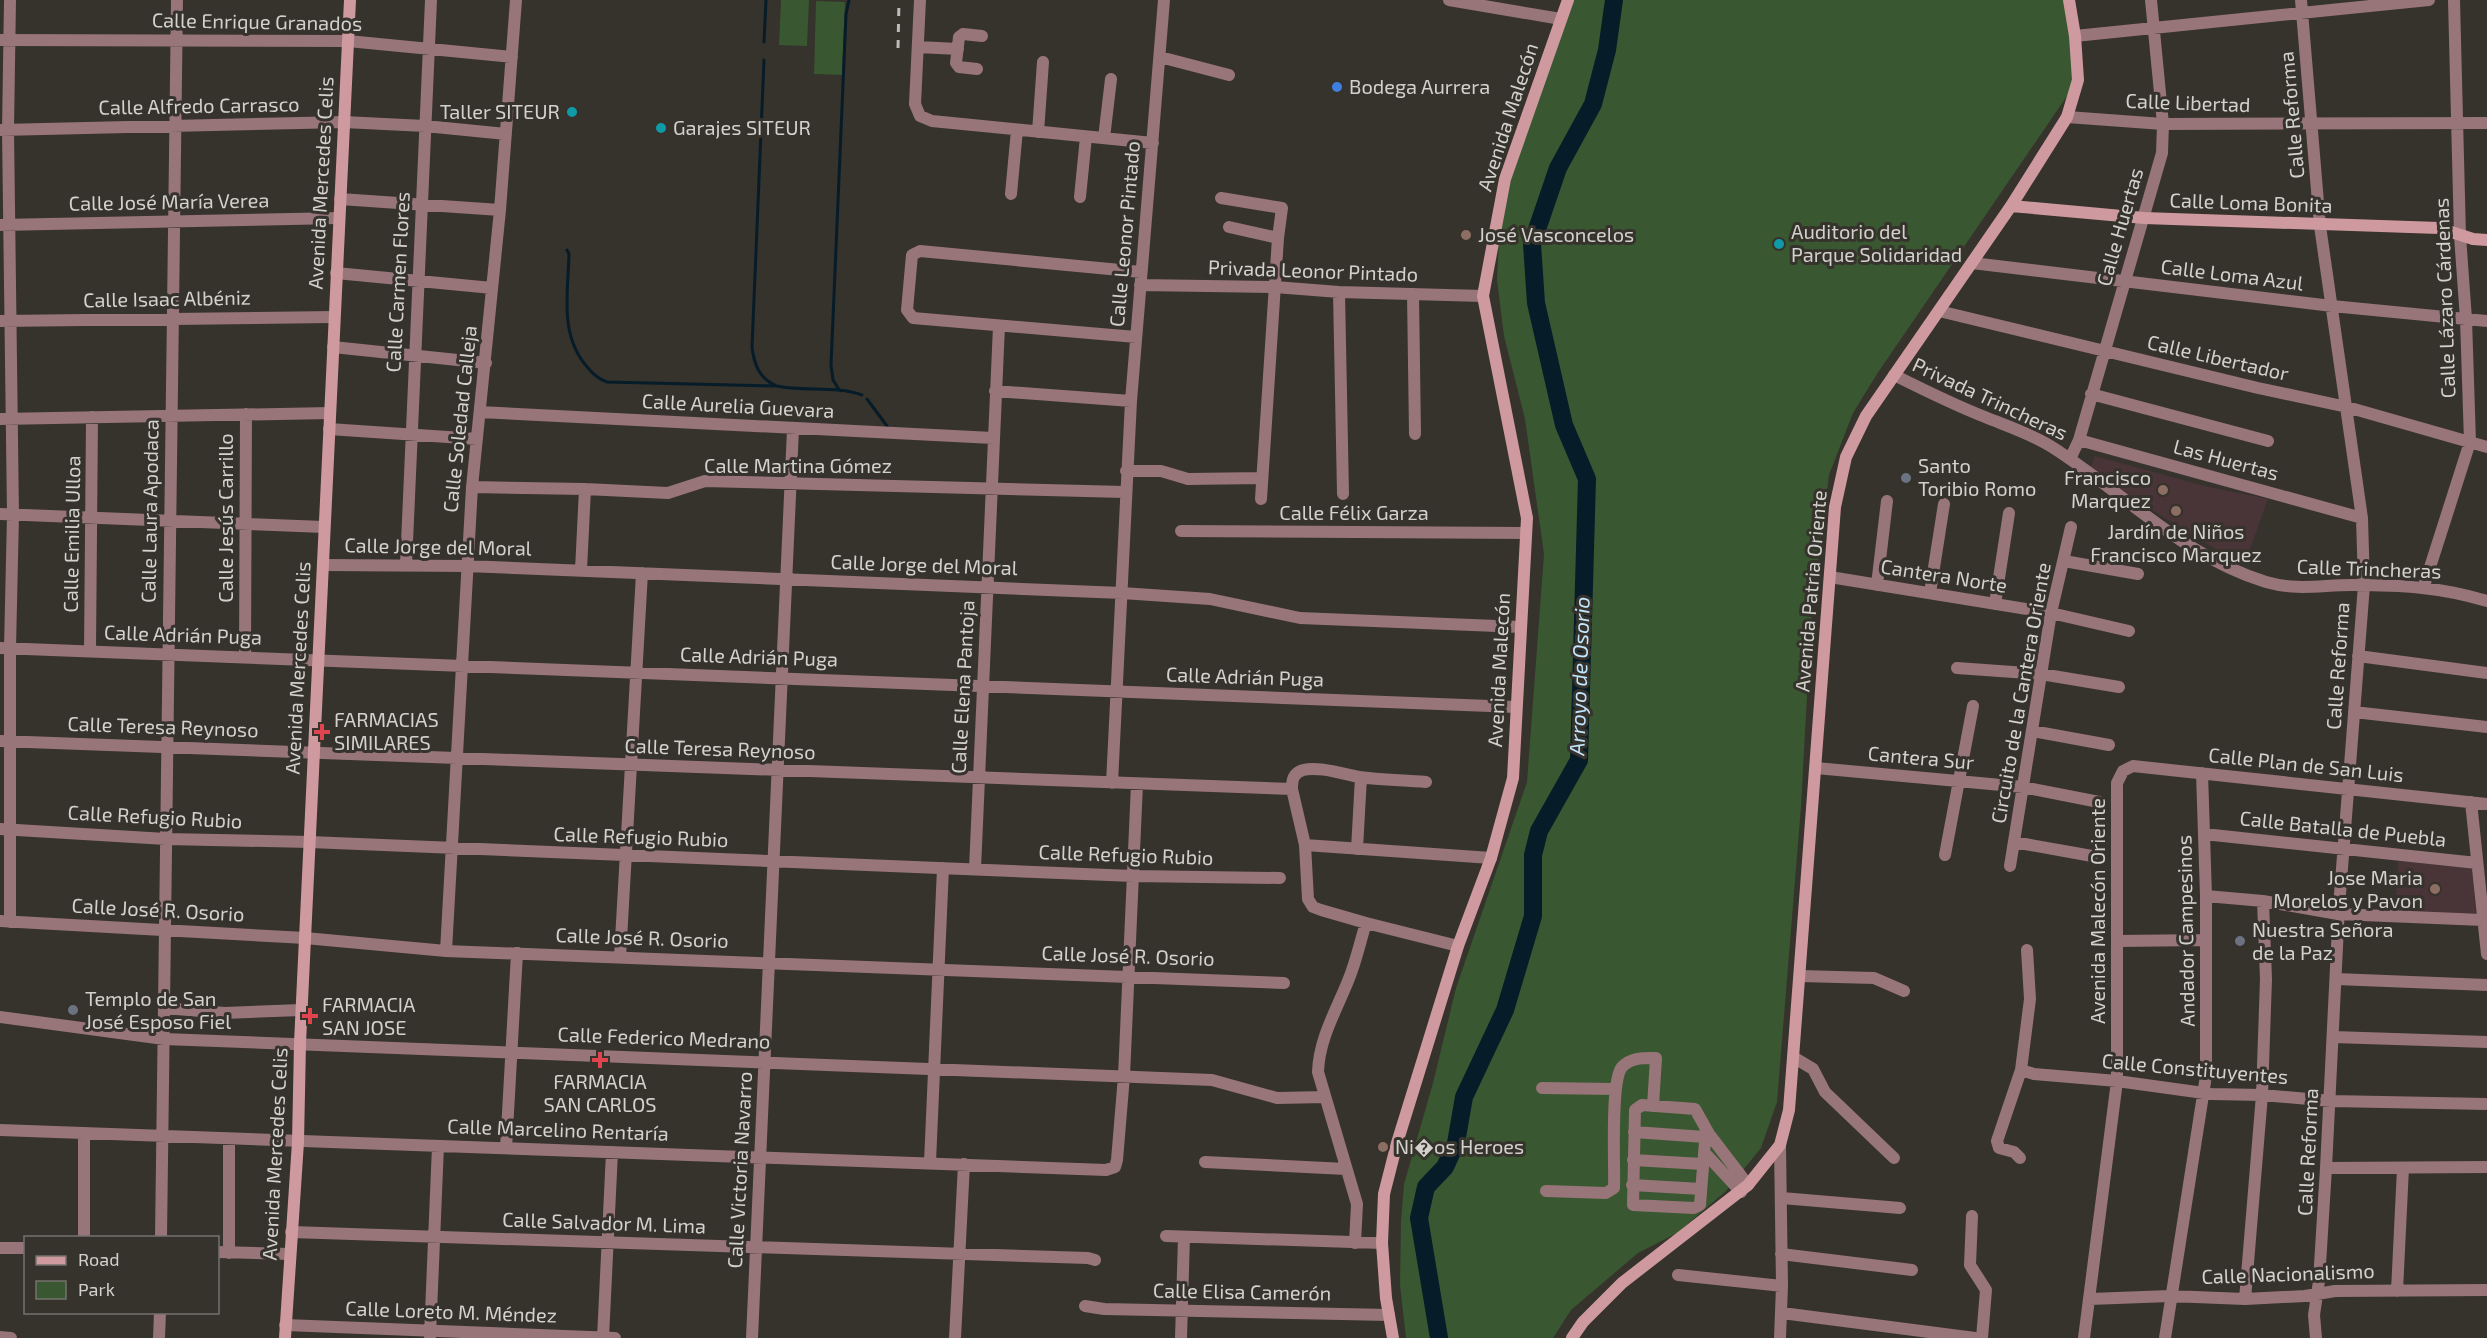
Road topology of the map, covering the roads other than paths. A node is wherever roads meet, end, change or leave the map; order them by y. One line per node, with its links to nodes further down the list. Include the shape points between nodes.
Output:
1 (10, 0): 21 (street)
2 (177, 0): 22 (street, Calle Laura Apodaca)
3 (350, 0): 23 (street, Avenida Mercedes Celis)
4 (431, 0): 25 (street, Calle Carmen Flores)
5 (516, 0): 27 (street, Calle Soledad Calleja)
6 (920, 0): 24 (street)
7 (1164, 0): 28 (street, Calle Leonor Pintado)
8 (1449, 0): 17 (street)
9 (1568, 0): 17 (street, Avenida Malecón)
10 (2069, 0): 20 (street, Avenida Patria Oriente)
11 (2151, 0): 18 (street, Calle Huertas)
12 (2301, 0): 16 (street, Calle Reforma)
13 (2429, 0): 15 (street)
14 (2454, 0): 37 (street, Calle Lázaro Cárdenas)
15 (2356, 4): 16 (street)
16 (2303, 14): 18 (street); 39 (street, Calle Reforma)
17 (1562, 19): 74 (street, Avenida Malecón, via 1505,178)
18 (2154, 27): 20 (street); 36 (street, Calle Huertas)
19 (982, 36): 26 (street, via 963,34)
20 (2075, 36): 33 (street, Avenida Patria Oriente, via 2078,80)
21 (4, 40): 22 (street, Calle Enrique Granados); 41 (street)
22 (176, 40): 23 (street, Calle Enrique Granados); 38 (street, Calle Laura Apodaca)
23 (348, 41): 25 (street, Calle Enrique Granados); 34 (street, Avenida Mercedes Celis)
24 (918, 47): 26 (street); 42 (street, via 915,104 920,116 932,121)
25 (430, 49): 27 (street, Calle Enrique Granados); 40 (street, Calle Carmen Flores)
26 (958, 49): 30 (street, via 959,67)
27 (512, 57): 44 (street, Calle Soledad Calleja)
28 (1160, 57): 31 (street); 47 (street, Calle Leonor Pintado)
29 (1043, 62): 43 (street)
30 (977, 69)
31 (1229, 75)
32 (1111, 79): 46 (street)
33 (2067, 117): 36 (street, Calle Libertad); 53 (street, Avenida Patria Oriente)
34 (344, 122): 38 (street, Calle Alfredo Carrasco); 40 (street, Calle Alfredo Carrasco); 51 (street, Avenida Mercedes Celis)
35 (2487, 123): 37 (street, Calle Libertad)
36 (2163, 124): 39 (street, Calle Libertad); 56 (street, Calle Huertas, via 2162,153)
37 (2458, 124): 39 (street, Calle Libertad); 61 (street, Calle Lázaro Cárdenas)
38 (175, 125): 41 (street, Calle Alfredo Carrasco); 57 (street, Calle Laura Apodaca)
39 (2313, 125): 59 (street, Calle Reforma)
40 (425, 126): 44 (street, Calle Alfredo Carrasco); 52 (street, Calle Carmen Flores)
41 (4, 130): 58 (street)
42 (1017, 130): 43 (street); 48 (street)
43 (1038, 132): 45 (street)
44 (506, 134): 54 (street, Calle Soledad Calleja)
45 (1086, 137): 46 (street); 49 (street)
46 (1104, 138): 47 (street)
47 (1153, 143): 65 (street, Calle Leonor Pintado)
48 (1011, 194)
49 (1080, 197)
50 (1221, 198): 62 (street, via 1282,208)
51 (340, 199): 52 (street); 55 (street, Avenida Mercedes Celis)
52 (421, 204): 54 (street); 67 (street, Calle Carmen Flores)
53 (2011, 206): 56 (street, Calle Loma Bonita); 64 (street, Avenida Patria Oriente)
54 (500, 210): 71 (street, Calle Soledad Calleja)
55 (339, 218): 57 (street, Calle José María Verea); 66 (street, Avenida Mercedes Celis)
56 (2144, 218): 59 (street, Calle Loma Bonita); 68 (street, Calle Huertas)
57 (175, 220): 58 (street, Calle José María Verea); 78 (street, Calle Laura Apodaca)
58 (5, 225): 80 (street)
59 (2320, 226): 61 (street, Calle Loma Bonita, via 2439,228); 75 (street, Calle Reforma)
60 (1229, 227): 62 (street)
61 (2460, 236): 63 (street, Calle Loma Bonita); 79 (street, Calle Lázaro Cárdenas)
62 (1278, 238): 70 (street)
63 (2487, 240)
64 (1972, 264): 68 (street, Calle Loma Azul); 76 (street, Avenida Patria Oriente)
65 (1141, 272): 69 (street, Calle Leonor Pintado); 82 (street, via 920,251 912,255 907,310 913,318)
66 (336, 273): 67 (street); 77 (street, Avenida Mercedes Celis)
67 (418, 281): 71 (street); 86 (street, Calle Carmen Flores)
68 (2124, 282): 75 (street, Calle Loma Azul); 85 (street, Calle Huertas)
69 (1140, 285): 70 (street, Privada Leonor Pintado); 83 (street, Calle Leonor Pintado)
70 (1275, 287): 72 (street, Privada Leonor Pintado); 111 (street)
71 (492, 288): 87 (street, Calle Soledad Calleja)
72 (1339, 292): 73 (street, Privada Leonor Pintado); 117 (street)
73 (1413, 294): 74 (street, Privada Leonor Pintado); 101 (street)
74 (1483, 296): 131 (street, Avenida Malecón, via 1527,518)
75 (2332, 306): 79 (street, Calle Loma Azul); 92 (street, Calle Reforma)
76 (1939, 311): 85 (street, Calle Libertador); 88 (street, Avenida Patria Oriente)
77 (334, 317): 78 (street, Calle Isaac Albéniz); 84 (street, Avenida Mercedes Celis)
78 (172, 318): 80 (street, Calle Isaac Albéniz); 96 (street, Calle Laura Apodaca)
79 (2466, 319): 81 (street, Calle Loma Azul); 107 (street, Calle Lázaro Cárdenas)
80 (6, 321): 98 (street)
81 (2487, 321)
82 (999, 326): 83 (street); 89 (street, Calle Elena Pantoja)
83 (1136, 337): 91 (street, Calle Leonor Pintado)
84 (333, 347): 86 (street); 94 (street, Avenida Mercedes Celis)
85 (2103, 351): 90 (street, Calle Huertas); 92 (street, Calle Libertador)
86 (414, 355): 87 (street); 102 (street, Calle Carmen Flores)
87 (486, 363): 93 (street, Calle Soledad Calleja)
88 (1894, 375): 109 (street, Privada Trincheras, via 2032,437); 139 (street, Avenida Patria Oriente, via 1866,416 1846,458 1835,507)
89 (995, 391): 91 (street); 103 (street, Calle Elena Pantoja)
90 (2091, 394): 105 (street, Calle Huertas); 106 (street)
91 (1131, 401): 110 (street, Calle Leonor Pintado)
92 (2347, 406): 107 (street, Calle Libertador); 124 (street, Calle Reforma)
93 (480, 412): 100 (street, Calle Aurelia Guevara); 104 (street, Calle Soledad Calleja)
94 (330, 413): 95 (street); 99 (street, Avenida Mercedes Celis)
95 (246, 414): 96 (street); 127 (street, Calle Jesús Carrillo)
96 (170, 416): 97 (street); 126 (street, Calle Laura Apodaca)
97 (93, 417): 98 (street); 125 (street, Calle Emilia Ulloa)
98 (6, 419): 123 (street)
99 (329, 429): 102 (street); 128 (street, Avenida Mercedes Celis)
100 (793, 429): 103 (street, Calle Aurelia Guevara); 112 (street, Calle Victoria Navarro)
101 (1415, 434)
102 (411, 435): 104 (street); 134 (street, Calle Carmen Flores)
103 (993, 438): 114 (street, Calle Elena Pantoja)
104 (477, 440): 113 (street, Calle Soledad Calleja)
105 (2079, 440): 109 (street, Calle Huertas); 124 (street, Las Huertas)
106 (2268, 441)
107 (2470, 442): 108 (street, Calle Libertador); 143 (street, Calle Lázaro Cárdenas)
108 (2487, 447)
109 (2070, 459): 142 (street, Calle Trincheras, via 2171,535 2234,570 2295,587)
110 (1126, 471): 111 (street, via 1161,471 1188,479); 116 (street, Calle Leonor Pintado)
111 (1262, 478): 118 (street)
112 (790, 482): 114 (street, Calle Martina Gómez); 115 (street, Calle Martina Gómez, via 705,481 668,493); 140 (street, Calle Victoria Navarro)
113 (472, 487): 115 (street, Calle Martina Gómez); 135 (street, Calle Soledad Calleja)
114 (991, 488): 116 (street, Calle Martina Gómez); 144 (street, Calle Elena Pantoja)
115 (585, 489): 136 (street)
116 (1125, 492): 145 (street, Calle Leonor Pintado)
117 (1343, 494)
118 (1261, 499)
119 (1887, 501): 141 (street)
120 (1944, 504): 146 (street)
121 (2009, 513): 148 (street)
122 (0, 514): 123 (street, Calle Jorge del Moral)
123 (13, 515): 125 (street, Calle Jorge del Moral); 152 (street)
124 (2362, 518): 142 (street, Calle Reforma)
125 (92, 519): 126 (street, Calle Jorge del Moral); 153 (street, Calle Emilia Ulloa)
126 (170, 522): 127 (street, Calle Jorge del Moral); 154 (street, Calle Laura Apodaca)
127 (245, 524): 128 (street, Calle Jorge del Moral); 156 (street, Calle Jesús Carrillo)
128 (324, 527): 133 (street, Avenida Mercedes Celis)
129 (2071, 528): 132 (street, Circuito de la Cantera Oriente)
130 (1181, 531): 131 (street, Calle Félix Garza)
131 (1526, 533): 150 (street, Avenida Malecón)
132 (2064, 561): 138 (street); 149 (street, Circuito de la Cantera Oriente)
133 (323, 564): 134 (street, Calle Jorge del Moral); 157 (street, Avenida Mercedes Celis)
134 (406, 565): 135 (street, Calle Jorge del Moral)
135 (467, 566): 136 (street, Calle Jorge del Moral); 158 (street, Calle Soledad Calleja)
136 (581, 570): 137 (street, Calle Jorge del Moral)
137 (642, 573): 140 (street, Calle Jorge del Moral); 160 (street)
138 (2138, 574)
139 (1830, 578): 141 (street, Cantera Norte); 178 (street, Avenida Patria Oriente)
140 (786, 579): 144 (street, Calle Jorge del Moral); 163 (street, Calle Victoria Navarro)
141 (1877, 585): 146 (street, Cantera Norte)
142 (2364, 585): 143 (street, Calle Trincheras); 155 (street, Calle Reforma)
143 (2424, 586): 147 (street, Calle Trincheras)
144 (987, 587): 145 (street, Calle Jorge del Moral); 164 (street, Calle Elena Pantoja)
145 (1122, 593): 150 (street, Calle Jorge del Moral, via 1210,599 1300,618); 166 (street, Calle Leonor Pintado)
146 (1930, 594): 148 (street, Cantera Norte)
147 (2487, 601)
148 (1995, 604): 149 (street, Cantera Norte)
149 (2051, 613): 151 (street, Cantera Norte); 162 (street, Circuito de la Cantera Oriente)
150 (1521, 627): 168 (street, Avenida Malecón)
151 (2129, 632)
152 (5, 648): 153 (street, Calle Adrián Puga); 172 (street)
153 (90, 651): 154 (street, Calle Adrián Puga)
154 (167, 654): 156 (street, Calle Adrián Puga); 174 (street, Calle Laura Apodaca)
155 (2358, 656): 161 (street); 169 (street, Calle Reforma)
156 (245, 657): 157 (street, Calle Adrián Puga)
157 (318, 660): 158 (street, Calle Adrián Puga); 175 (street, Avenida Mercedes Celis)
158 (462, 664): 160 (street, Calle Adrián Puga); 176 (street, Calle Soledad Calleja)
159 (1957, 668): 162 (street)
160 (636, 671): 163 (street, Calle Adrián Puga); 177 (street)
161 (2487, 673)
162 (2041, 674): 165 (street); 171 (street, Circuito de la Cantera Oriente)
163 (782, 677): 164 (street, Calle Adrián Puga); 179 (street, Calle Victoria Navarro)
164 (983, 686): 166 (street, Calle Adrián Puga); 183 (street, Calle Elena Pantoja)
165 (2119, 687)
166 (1117, 691): 168 (street, Calle Adrián Puga); 186 (street, Calle Leonor Pintado)
167 (1973, 706): 184 (street)
168 (1516, 707): 206 (street, Avenida Malecón, via 1513,778)
169 (2354, 712): 170 (street); 190 (street, Calle Reforma)
170 (2487, 727)
171 (2032, 731): 173 (street); 188 (street, Circuito de la Cantera Oriente)
172 (5, 741): 174 (street, Calle Teresa Reynoso); 194 (street)
173 (2109, 745)
174 (167, 747): 175 (street, Calle Teresa Reynoso); 196 (street, Calle Laura Apodaca)
175 (314, 753): 176 (street, Calle Teresa Reynoso); 197 (street, Avenida Mercedes Celis)
176 (457, 758): 177 (street, Calle Teresa Reynoso); 200 (street, Calle Soledad Calleja)
177 (631, 765): 179 (street, Calle Teresa Reynoso); 204 (street)
178 (1816, 768): 184 (street, Cantera Sur); 233 (street, Avenida Patria Oriente)
179 (778, 770): 183 (street, Calle Teresa Reynoso); 207 (street, Calle Victoria Navarro)
180 (2123, 771): 181 (street, Calle Plan de San Luis, via 2133,766); 223 (street, Avenida Malecón Oriente, via 2117,783)
181 (2202, 773): 190 (street, Calle Plan de San Luis); 195 (street, Andador Campesinos)
182 (1361, 777): 185 (street); 189 (street, via 1301,770 1292,779); 202 (street)
183 (979, 778): 186 (street, Calle Teresa Reynoso); 211 (street, Calle Elena Pantoja)
184 (1959, 780): 188 (street, Cantera Sur); 203 (street)
185 (1426, 782)
186 (1112, 783): 187 (street, Calle Teresa Reynoso)
187 (1137, 784): 189 (street, Calle Teresa Reynoso); 212 (street)
188 (2023, 787): 191 (street, Cantera Sur); 198 (street, Circuito de la Cantera Oriente)
189 (1292, 789): 199 (street)
190 (2349, 789): 192 (street, Calle Plan de San Luis); 201 (street, Calle Reforma)
191 (2099, 802)
192 (2471, 802): 193 (street, Calle Plan de San Luis); 208 (street)
193 (2487, 804)
194 (5, 829): 196 (street, Calle Refugio Rubio); 218 (street)
195 (2204, 834): 201 (street, Calle Batalla de Puebla); 214 (street, Andador Campesinos)
196 (166, 839): 197 (street, Calle Refugio Rubio); 220 (street, Calle Laura Apodaca)
197 (310, 842): 200 (street, Calle Refugio Rubio); 221 (street, Avenida Mercedes Celis)
198 (2014, 842): 205 (street); 209 (street, Circuito de la Cantera Oriente)
199 (1305, 845): 202 (street); 219 (street, via 1308,899 1313,907)
200 (452, 848): 204 (street, Calle Refugio Rubio); 226 (street, Calle Soledad Calleja)
201 (2344, 848): 208 (street, Calle Batalla de Puebla); 216 (street, Calle Reforma)
202 (1357, 849): 206 (street)
203 (1946, 855)
204 (626, 856): 207 (street, Calle Refugio Rubio); 229 (street)
205 (2092, 856)
206 (1491, 858): 224 (street, Avenida Malecón)
207 (774, 862): 210 (street, Calle Refugio Rubio); 230 (street, Calle Victoria Navarro)
208 (2477, 862): 217 (street)
209 (2010, 866)
210 (943, 868): 211 (street, Calle Refugio Rubio); 231 (street)
211 (975, 869): 212 (street, Calle Refugio Rubio)
212 (1133, 876): 213 (street, Calle Refugio Rubio); 232 (street)
213 (1280, 878)
214 (2206, 896): 215 (street); 222 (street, Andador Campesinos)
215 (2263, 901): 216 (street); 255 (street, via 2266,979)
216 (2338, 914): 217 (street); 234 (street, Calle Reforma)
217 (2483, 920): 228 (street)
218 (5, 921): 220 (street, Calle José R. Osorio)
219 (1366, 923): 224 (street); 256 (street, via 1319,1056)
220 (166, 929): 221 (street, Calle José R. Osorio); 238 (street, Calle Laura Apodaca)
221 (304, 938): 226 (street, Calle José R. Osorio); 239 (street, Avenida Mercedes Celis)
222 (2206, 940): 223 (street); 254 (street, Andador Campesinos)
223 (2118, 941): 251 (street, Avenida Malecón Oriente)
224 (1458, 946): 299 (street, Avenida Malecón, via 1389,1174)
225 (2027, 950): 249 (street, via 2030,999)
226 (446, 951): 227 (street, Calle José R. Osorio)
227 (517, 953): 229 (street, Calle José R. Osorio); 245 (street)
228 (2487, 954)
229 (620, 957): 230 (street, Calle José R. Osorio)
230 (769, 963): 231 (street, Calle José R. Osorio); 247 (street, Calle Victoria Navarro)
231 (938, 969): 232 (street, Calle José R. Osorio); 248 (street)
232 (1128, 976): 235 (street, Calle José R. Osorio); 250 (street)
233 (1800, 976): 237 (street, via 1874,978); 246 (street, Avenida Patria Oriente)
234 (2336, 979): 236 (street); 241 (street, Calle Reforma)
235 (1284, 982)
236 (2487, 985)
237 (1904, 991)
238 (165, 1008): 239 (street, via 225,1013); 242 (street, Calle Laura Apodaca)
239 (301, 1010): 244 (street, Avenida Mercedes Celis)
240 (0, 1017): 242 (street, Calle Federico Medrano)
241 (2333, 1037): 243 (street); 257 (street, Calle Reforma)
242 (164, 1039): 244 (street, Calle Federico Medrano); 264 (street, Calle Laura Apodaca)
243 (2487, 1042)
244 (300, 1043): 245 (street, Calle Federico Medrano); 266 (street, Avenida Mercedes Celis)
245 (512, 1051): 247 (street, Calle Federico Medrano); 269 (street)
246 (1793, 1058): 267 (street, Avenida Patria Oriente, via 1789,1110); 273 (street, via 1813,1069 1825,1092)
247 (765, 1061): 248 (street, Calle Federico Medrano); 271 (street, Calle Victoria Navarro)
248 (934, 1068): 250 (street, Calle Federico Medrano); 276 (street)
249 (2021, 1070): 251 (street, Calle Constituyentes); 274 (street, via 1997,1141 1999,1148)
250 (1124, 1076): 256 (street, Calle Federico Medrano, via 1212,1080 1277,1098); 279 (street, Calle Marcelino Rentaría, via 1114,1167 1106,1170)
251 (2117, 1081): 254 (street, Calle Constituyentes); 315 (street, Avenida Malecón Oriente)
252 (1542, 1088): 253 (street)
253 (1615, 1089): 259 (street, via 1623,1066 1638,1058 1656,1058); 287 (street, via 1614,1188 1606,1193)
254 (2203, 1093): 255 (street, Calle Constituyentes); 314 (street, Andador Campesinos)
255 (2262, 1095): 257 (street, Calle Constituyentes); 316 (street)
256 (1324, 1096): 281 (street)
257 (2331, 1101): 258 (street, Calle Constituyentes); 282 (street, Calle Reforma)
258 (2487, 1104)
259 (1653, 1106): 261 (street, via 1638,1106 1635,1110); 263 (street, via 1695,1109)
260 (0, 1130): 262 (street, Calle Marcelino Rentaría)
261 (1634, 1132): 263 (street); 275 (street)
262 (84, 1133): 264 (street, Calle Marcelino Rentaría); 292 (street)
263 (1706, 1133): 272 (street); 278 (street)
264 (162, 1136): 265 (street, Calle Marcelino Rentaría); 293 (street, Calle Laura Apodaca)
265 (229, 1139): 266 (street, Calle Marcelino Rentaría); 303 (street)
266 (298, 1142): 268 (street, Calle Marcelino Rentaría); 291 (street, Avenida Mercedes Celis)
267 (1780, 1145): 286 (street, Avenida Patria Oriente); 288 (street, Avenida Patria Oriente)
268 (438, 1146): 269 (street, Calle Marcelino Rentaría); 295 (street)
269 (506, 1148): 270 (street, Calle Marcelino Rentaría)
270 (612, 1152): 271 (street, Calle Marcelino Rentaría); 297 (street)
271 (760, 1157): 276 (street, Calle Marcelino Rentaría); 302 (street, Calle Victoria Navarro)
272 (1704, 1158): 275 (street); 278 (street); 285 (street)
273 (1894, 1158)
274 (2020, 1158)
275 (1633, 1160): 284 (street)
276 (930, 1162): 279 (street, Calle Marcelino Rentaría)
277 (1205, 1162): 281 (street)
278 (1722, 1163): 286 (street)
279 (964, 1164): 306 (street)
280 (2487, 1167): 283 (street)
281 (1346, 1168): 298 (street, via 1357,1204)
282 (2326, 1168): 283 (street); 313 (street, Calle Reforma)
283 (2403, 1168): 312 (street)
284 (1632, 1185): 285 (street); 285 (street, via 1632,1202 1637,1207 1694,1208 1700,1205)
285 (1701, 1189)
286 (1744, 1189): 336 (street, Avenida Patria Oriente, via 1622,1283)
287 (1546, 1191)
288 (1782, 1198): 289 (street); 305 (street, Avenida Patria Oriente)
289 (1900, 1209)
290 (1972, 1216): 339 (street, via 1970,1265 1986,1290)
291 (291, 1232): 295 (street, Calle Salvador M. Lima); 304 (street, Avenida Mercedes Celis)
292 (84, 1236)
293 (161, 1236)
294 (1166, 1236): 296 (street)
295 (434, 1237): 297 (street, Calle Salvador M. Lima); 324 (street)
296 (1184, 1237): 298 (street); 318 (street)
297 (608, 1243): 302 (street, Calle Salvador M. Lima); 330 (street)
298 (1355, 1243): 299 (street)
299 (1382, 1243): 321 (street, Avenida Malecón)
300 (0, 1248): 301 (street)
301 (24, 1248)
302 (756, 1248): 306 (street, Calle Salvador M. Lima); 332 (street, Calle Victoria Navarro)
303 (223, 1252): 304 (street)
304 (290, 1254): 322 (street, Avenida Mercedes Celis)
305 (1781, 1254): 308 (street); 310 (street, Avenida Patria Oriente)
306 (959, 1255): 307 (street, Calle Salvador M. Lima); 333 (street)
307 (1095, 1260)
308 (1912, 1270)
309 (1678, 1275): 310 (street)
310 (1782, 1286): 319 (street, Avenida Patria Oriente)
311 (2487, 1290): 312 (street, Calle Nacionalismo)
312 (2397, 1291): 313 (street, Calle Nacionalismo)
313 (2317, 1294): 316 (street, Calle Nacionalismo); 342 (street, Calle Reforma)
314 (2170, 1296): 315 (street, Calle Nacionalismo); 316 (street, Calle Nacionalismo); 341 (street, Andador Campesinos)
315 (2090, 1299): 340 (street, Avenida Malecón Oriente)
316 (2245, 1299)
317 (1089, 1307): 318 (street, Calle Elisa Camerón)
318 (1182, 1310): 321 (street, Calle Elisa Camerón); 334 (street)
319 (1782, 1313): 337 (street, Avenida Patria Oriente); 338 (street)
320 (160, 1314): 328 (street)
321 (1389, 1315): 335 (street, Avenida Malecón)
322 (285, 1325): 323 (street, Calle Loreto M. Méndez); 329 (street, Avenida Mercedes Celis)
323 (356, 1333): 324 (street, Calle Loreto M. Méndez)
324 (430, 1334): 325 (street, Calle Loreto M. Méndez)
325 (517, 1336): 330 (street, Calle Loreto M. Méndez)
326 (0, 1337): 327 (street)
327 (11, 1338)
328 (159, 1338)
329 (285, 1338)
330 (603, 1338): 331 (street, Calle Loreto M. Méndez)
331 (615, 1338)
332 (752, 1338)
333 (955, 1338)
334 (1181, 1338)
335 (1393, 1338)
336 (1572, 1338)
337 (1780, 1338)
338 (1976, 1338)
339 (1982, 1338)
340 (2084, 1338)
341 (2165, 1338)
342 (2316, 1338)

